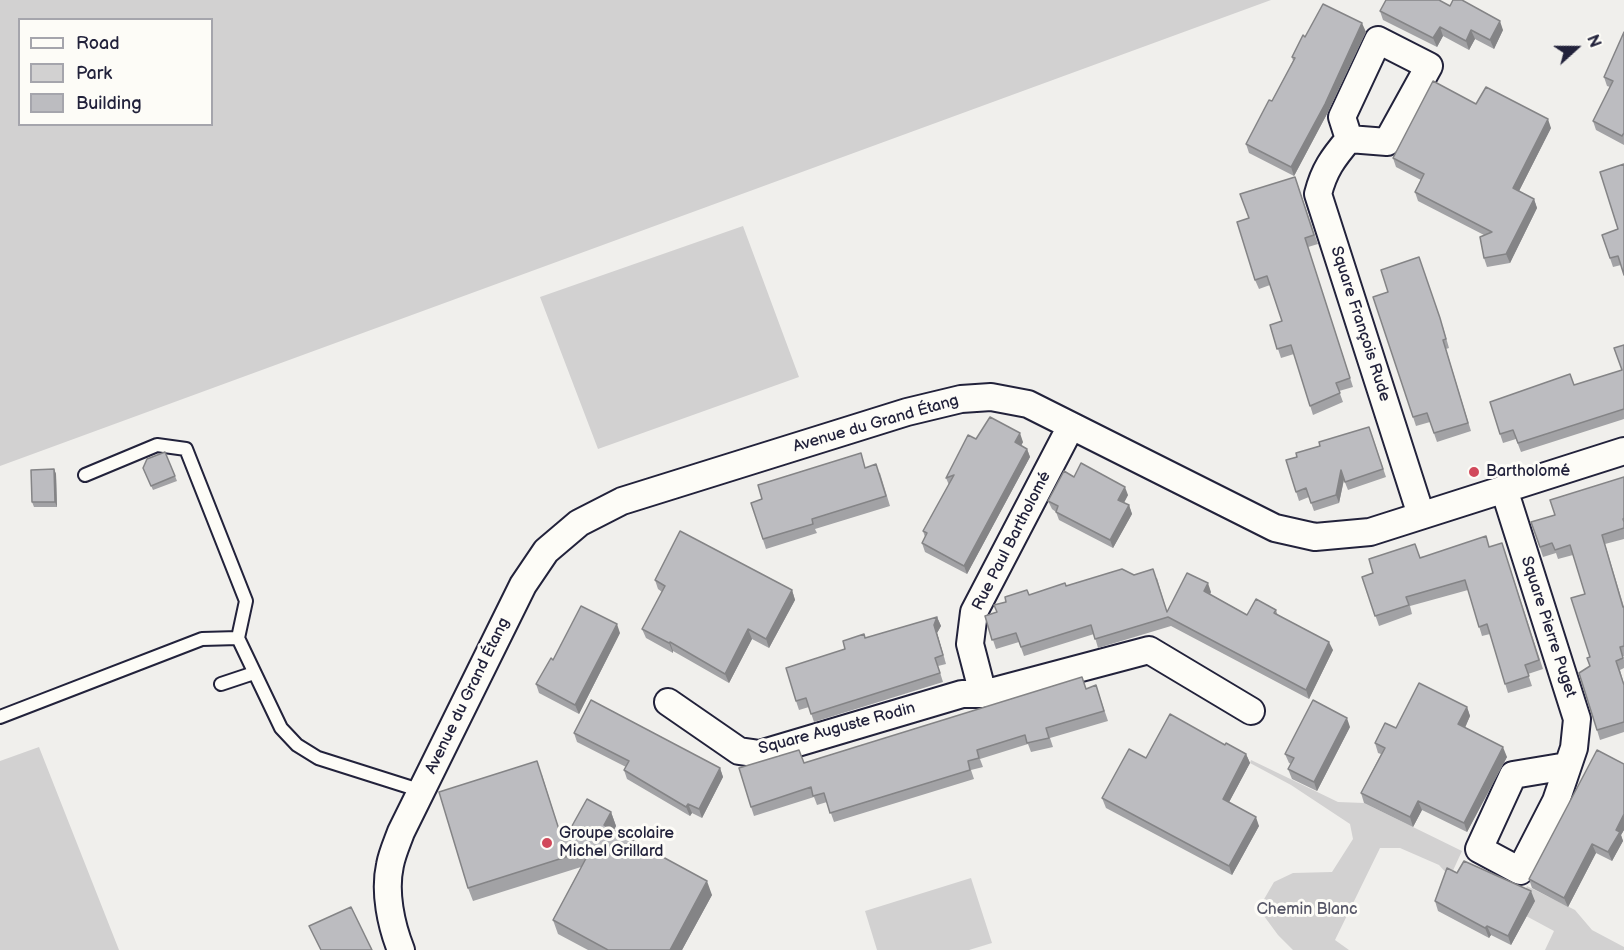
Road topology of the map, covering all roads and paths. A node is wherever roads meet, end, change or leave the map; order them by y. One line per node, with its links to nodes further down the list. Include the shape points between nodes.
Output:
1 (1349, 139): 6 (street, Square François Rude, via 1330,161 1318,194)
2 (1071, 426): 6 (street, Avenue du Grand Étang, via 1275,528 1315,537 1352,535); 10 (street, Rue Paul Bartholomé, via 974,612 970,644); 15 (street, Avenue du Grand Étang, via 1028,404 991,397 961,399 907,412 622,501 579,523 546,551 523,585)
3 (1624, 451): 5 (street, Avenue du Grand Étang)
4 (85, 475): 7 (lane, via 157,445 186,448 246,601)
5 (1504, 489): 6 (street, Avenue du Grand Étang); 14 (street, Square Pierre Puget, via 1577,719 1574,748)
6 (1420, 515)
7 (238, 638): 8 (lane); 13 (lane, via 202,639)
8 (254, 673): 9 (lane); 15 (lane, via 281,728 297,745 318,758)
9 (221, 684)
10 (983, 694): 11 (street, Square Auguste Rodin, via 962,694 760,754 739,751); 12 (street, Square Auguste Rodin, via 1149,650)
11 (668, 702)
12 (1251, 711)
13 (0, 717)
14 (1567, 766)
15 (422, 790): 16 (street, Avenue du Grand Étang, via 401,832 390,866 389,895 394,932)
16 (401, 950)

